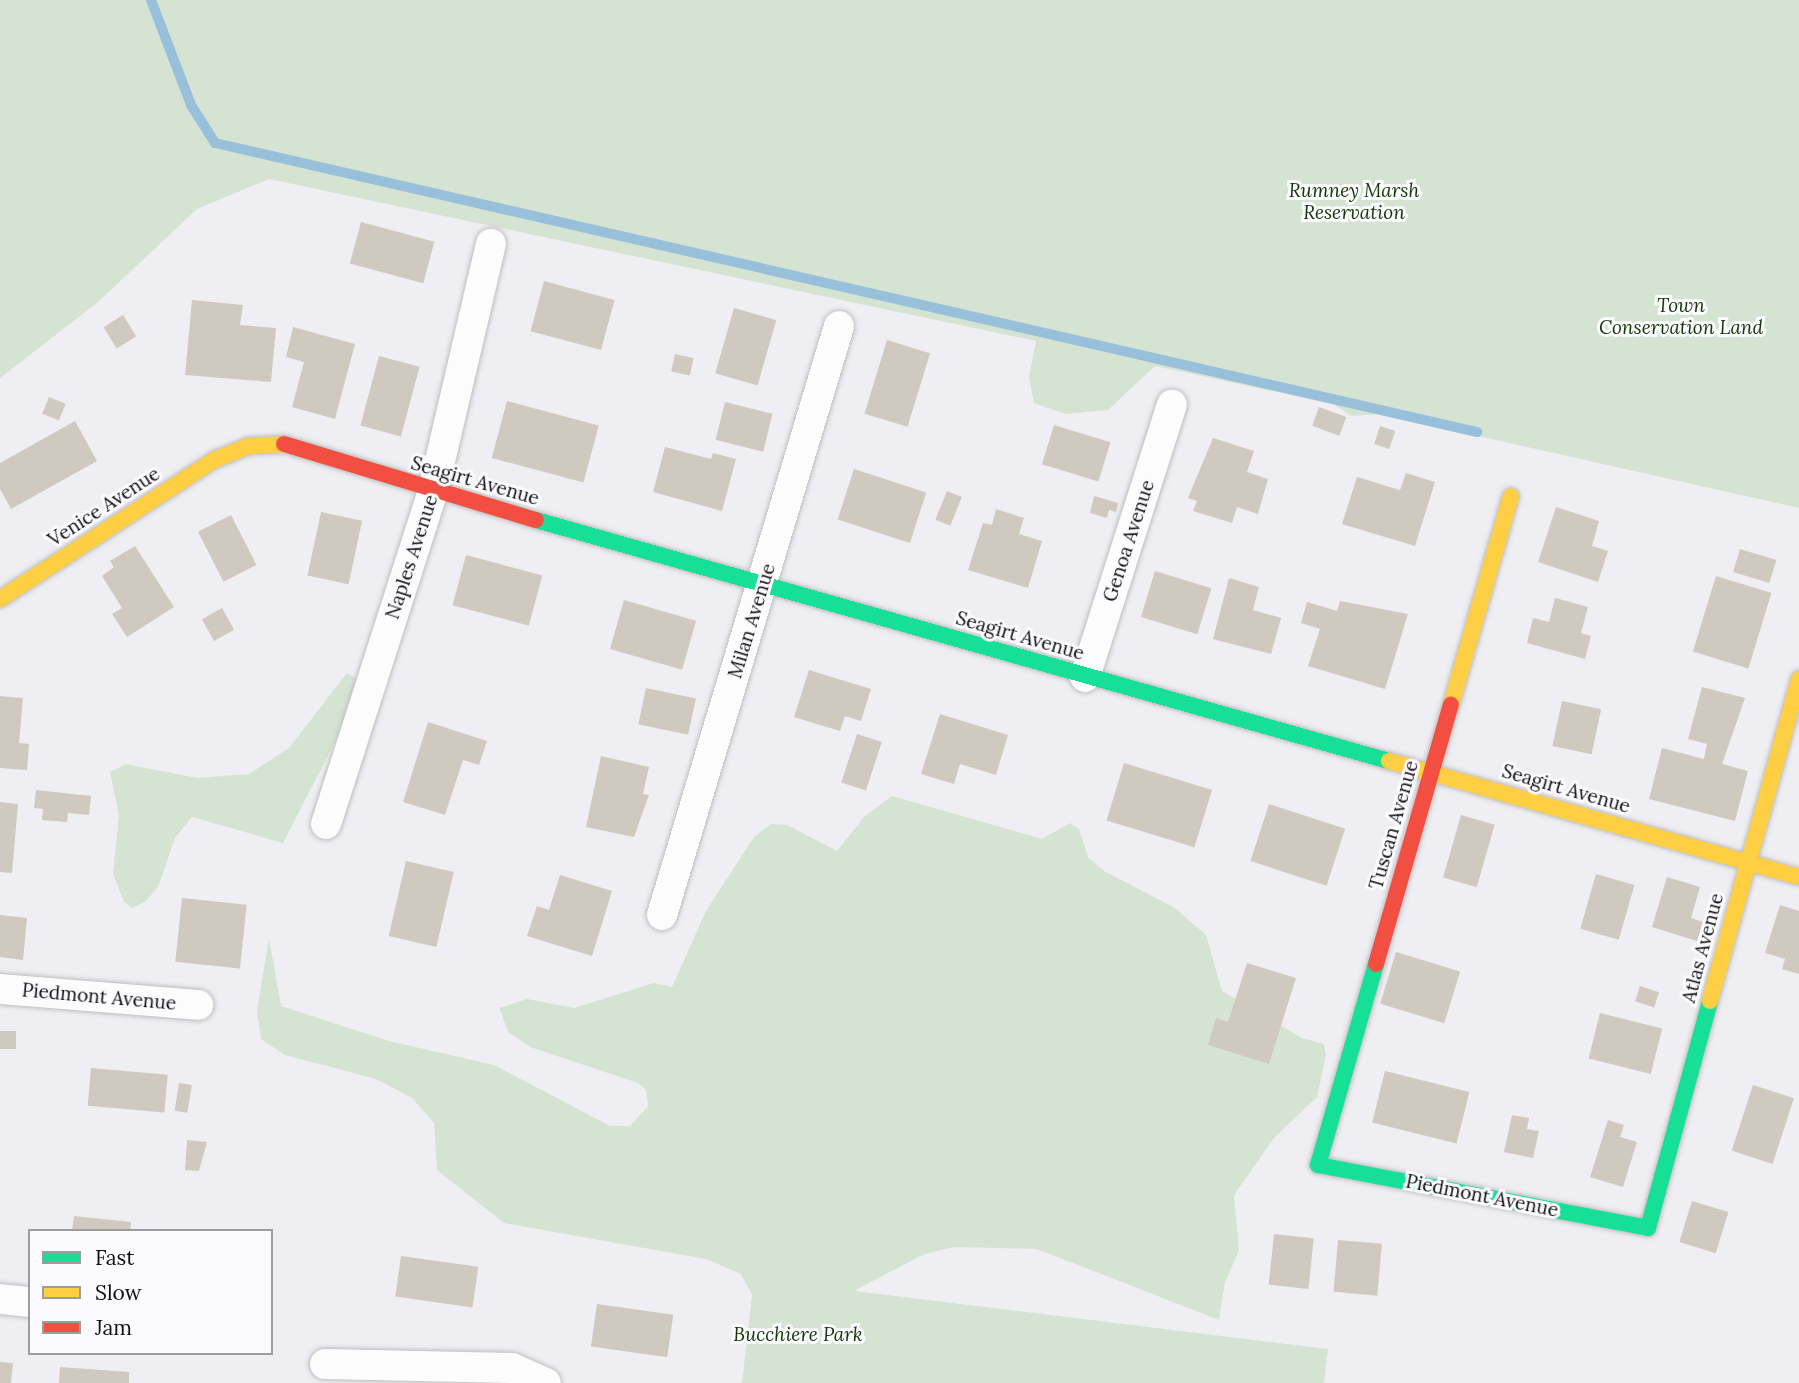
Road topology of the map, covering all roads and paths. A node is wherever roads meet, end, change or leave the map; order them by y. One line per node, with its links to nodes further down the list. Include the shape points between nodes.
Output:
1 (491, 244): 5 (street, Naples Avenue)
2 (839, 326): 7 (street, Milan Avenue)
3 (1172, 405): 9 (street, Genoa Avenue)
4 (232, 453): 5 (street, Seagirt Avenue, via 293,444 329,462); 8 (street, Venice Avenue)
5 (433, 491): 7 (street, Seagirt Avenue); 12 (street, Naples Avenue)
6 (1511, 496): 11 (street, Tuscan Avenue)
7 (764, 585): 9 (street, Seagirt Avenue); 15 (street, Milan Avenue)
8 (0, 599)
9 (1085, 677): 11 (street, Seagirt Avenue)
10 (1799, 679): 13 (street, Atlas Avenue)
11 (1431, 773): 13 (street, Seagirt Avenue); 18 (street, Tuscan Avenue)
12 (326, 824)
13 (1749, 861): 14 (street, Seagirt Avenue); 19 (street, Atlas Avenue)
14 (1799, 877)
15 (662, 915)
16 (0, 989): 17 (street, Piedmont Avenue)
17 (198, 1005)
18 (1318, 1165): 19 (street, Piedmont Avenue)
19 (1647, 1227)
20 (0, 1299): 21 (street)
21 (28, 1302)
22 (325, 1364): 23 (street, via 512,1368)
23 (546, 1383)

